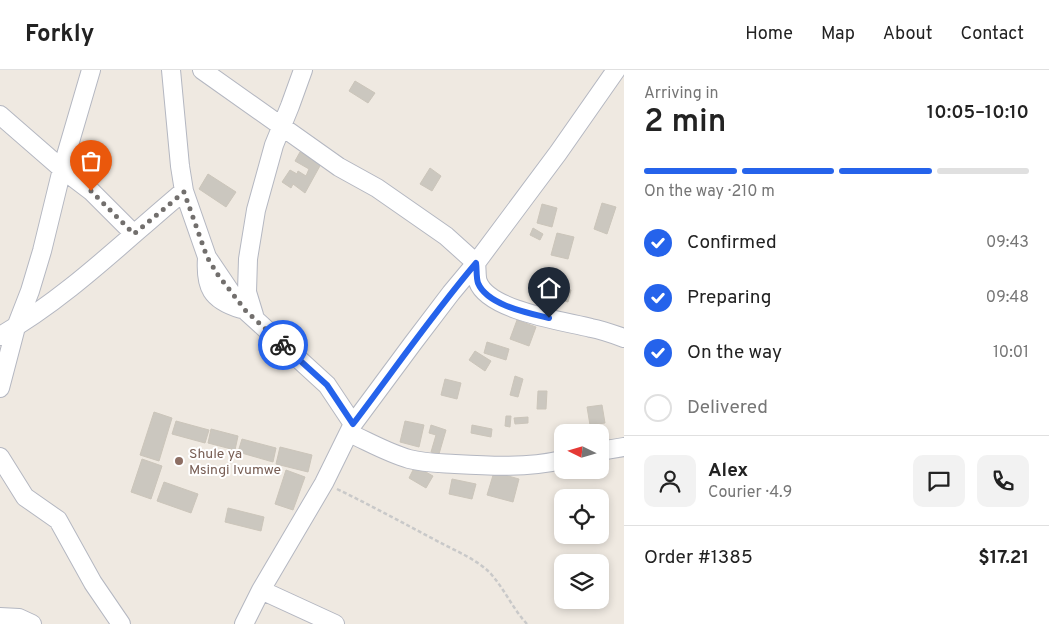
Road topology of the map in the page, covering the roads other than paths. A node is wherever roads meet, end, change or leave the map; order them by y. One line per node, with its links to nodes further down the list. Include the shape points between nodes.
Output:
1 (91, 70): 8 (street)
2 (172, 70): 9 (street)
3 (202, 70): 7 (street)
4 (303, 70): 7 (street)
5 (616, 70): 11 (street)
6 (0, 115): 8 (street)
7 (281, 126): 11 (street, via 446,236); 12 (street, via 257,203 248,259)
8 (62, 169): 10 (street, via 91,191); 13 (street, via 42,251)
9 (184, 192): 10 (street); 12 (street, via 207,257)
10 (134, 234): 13 (street, via 74,285)
11 (476, 263): 15 (street, via 478,282 497,302); 17 (street, via 412,343)
12 (250, 315): 17 (street, via 327,385)
13 (16, 327): 14 (street); 16 (street)
14 (0, 336)
15 (624, 338)
16 (0, 388)
17 (351, 428): 21 (street, via 410,460 501,465); 22 (street, via 324,483)
18 (624, 447): 19 (street)
19 (609, 450)
20 (0, 457): 25 (street, via 24,497 58,520)
21 (554, 461)
22 (261, 590): 26 (street); 27 (street)
23 (0, 617): 24 (street, via 19,618)
24 (32, 624)
25 (121, 624)
26 (244, 624)
27 (335, 624)

